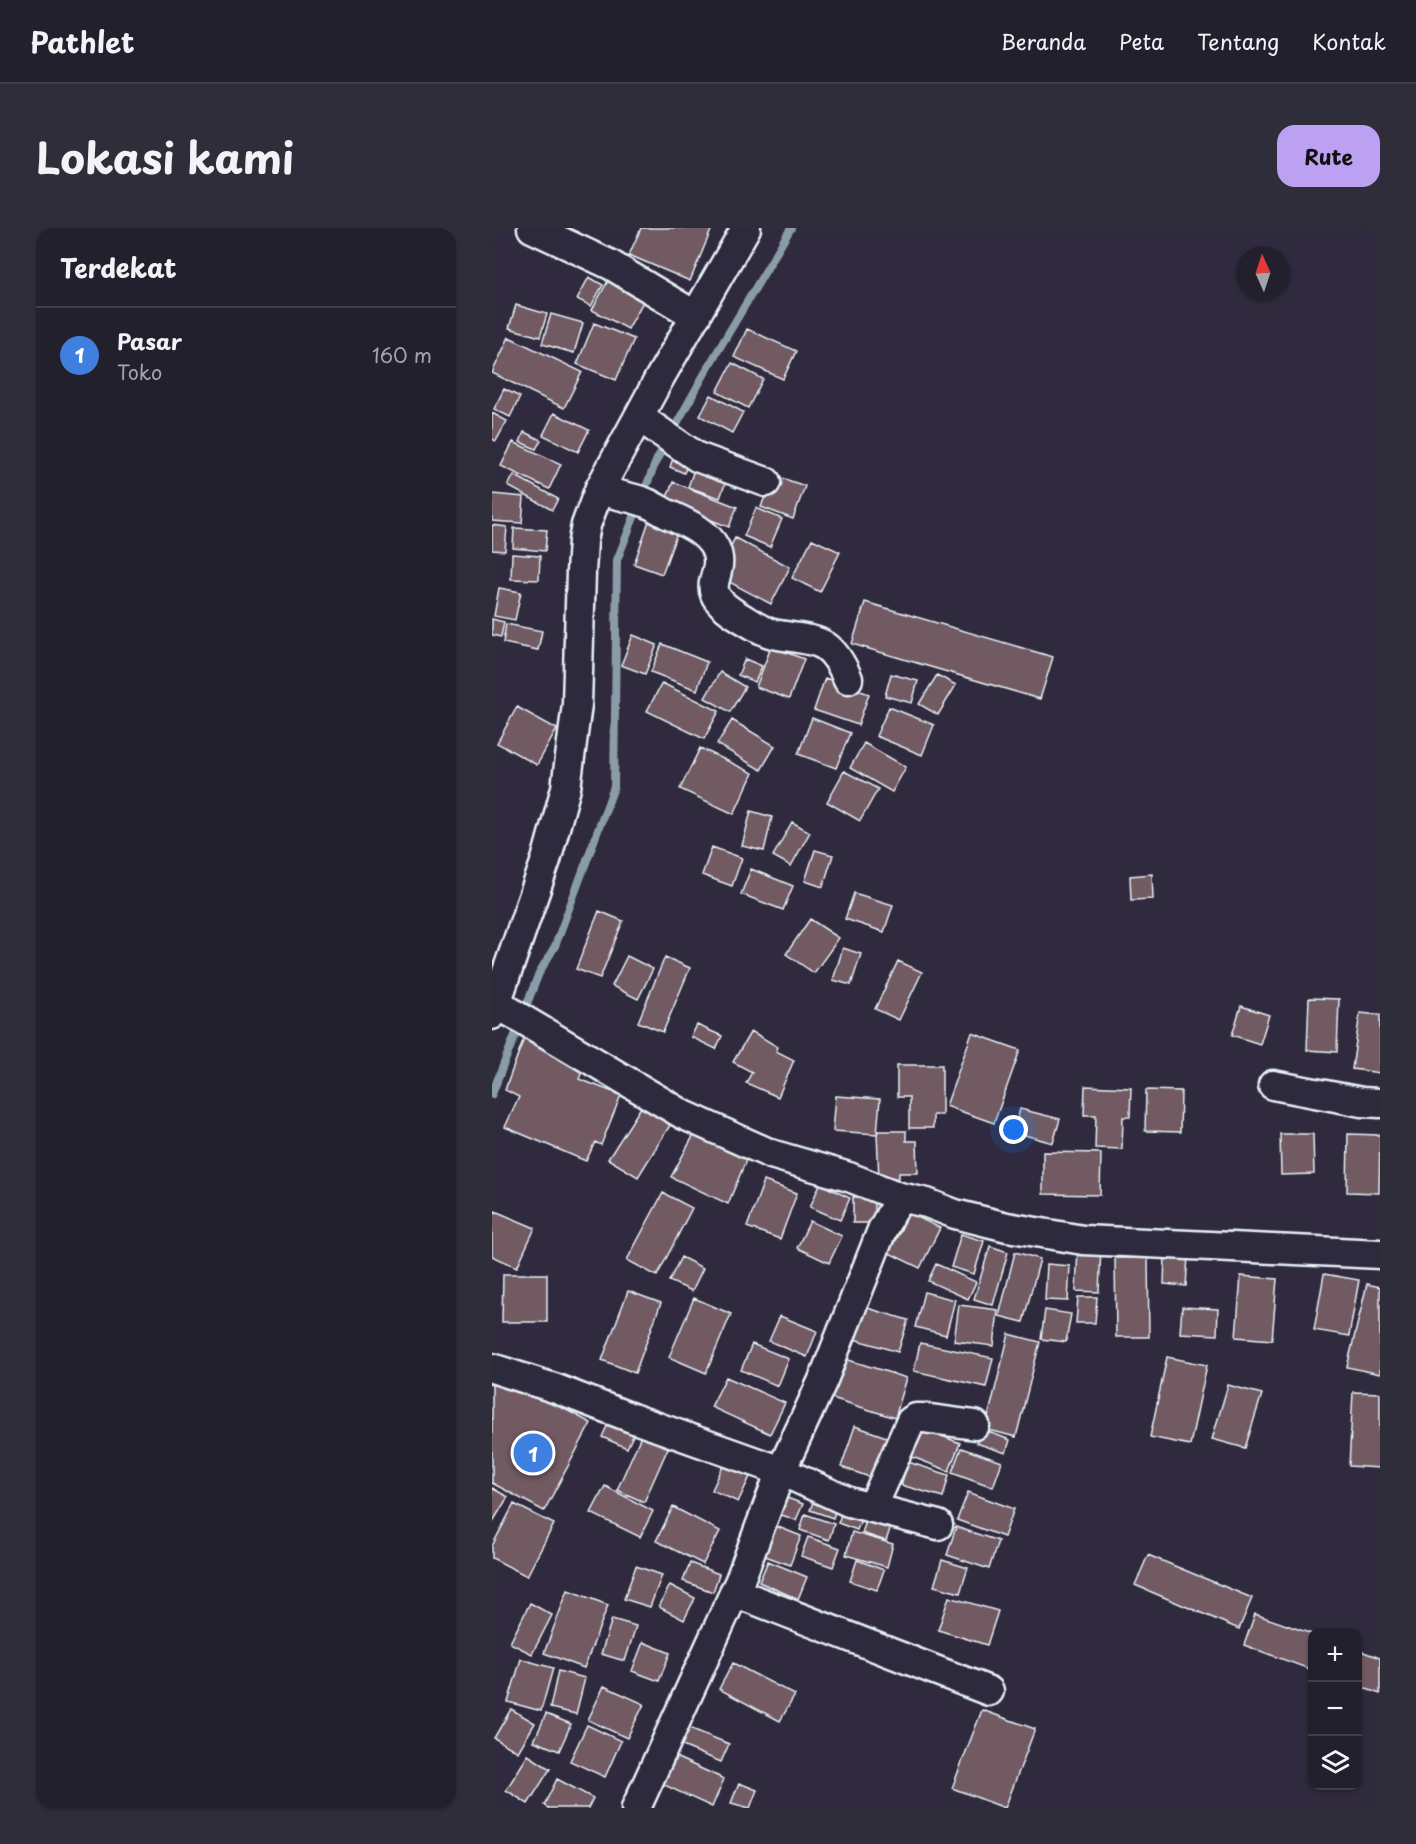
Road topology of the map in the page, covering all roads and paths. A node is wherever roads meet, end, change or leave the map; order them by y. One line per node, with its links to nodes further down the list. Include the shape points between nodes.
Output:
1 (531, 228): 3 (street, via 611,265)
2 (746, 228): 3 (street)
3 (696, 316): 4 (street)
4 (658, 430): 5 (street, via 697,456); 6 (street)
5 (766, 482)
6 (599, 489): 7 (street, via 643,502 688,523 712,543 718,557 713,590 719,602 763,630 807,638 833,651); 8 (street, via 583,541 577,704 566,788)
7 (848, 679)
8 (506, 1010): 11 (street, via 684,1115 771,1154)
9 (1274, 1085): 10 (street)
10 (1380, 1103)
11 (900, 1197): 12 (street, via 1007,1227 1083,1240); 15 (street, via 882,1230 823,1380)
12 (1380, 1254)
13 (492, 1368): 15 (street)
14 (975, 1425): 16 (street, via 923,1418 911,1421)
15 (781, 1471): 16 (street, via 849,1502); 18 (street)
16 (873, 1506): 17 (street)
17 (938, 1525)
18 (734, 1592): 19 (street); 20 (street)
19 (989, 1691)
20 (636, 1808)

